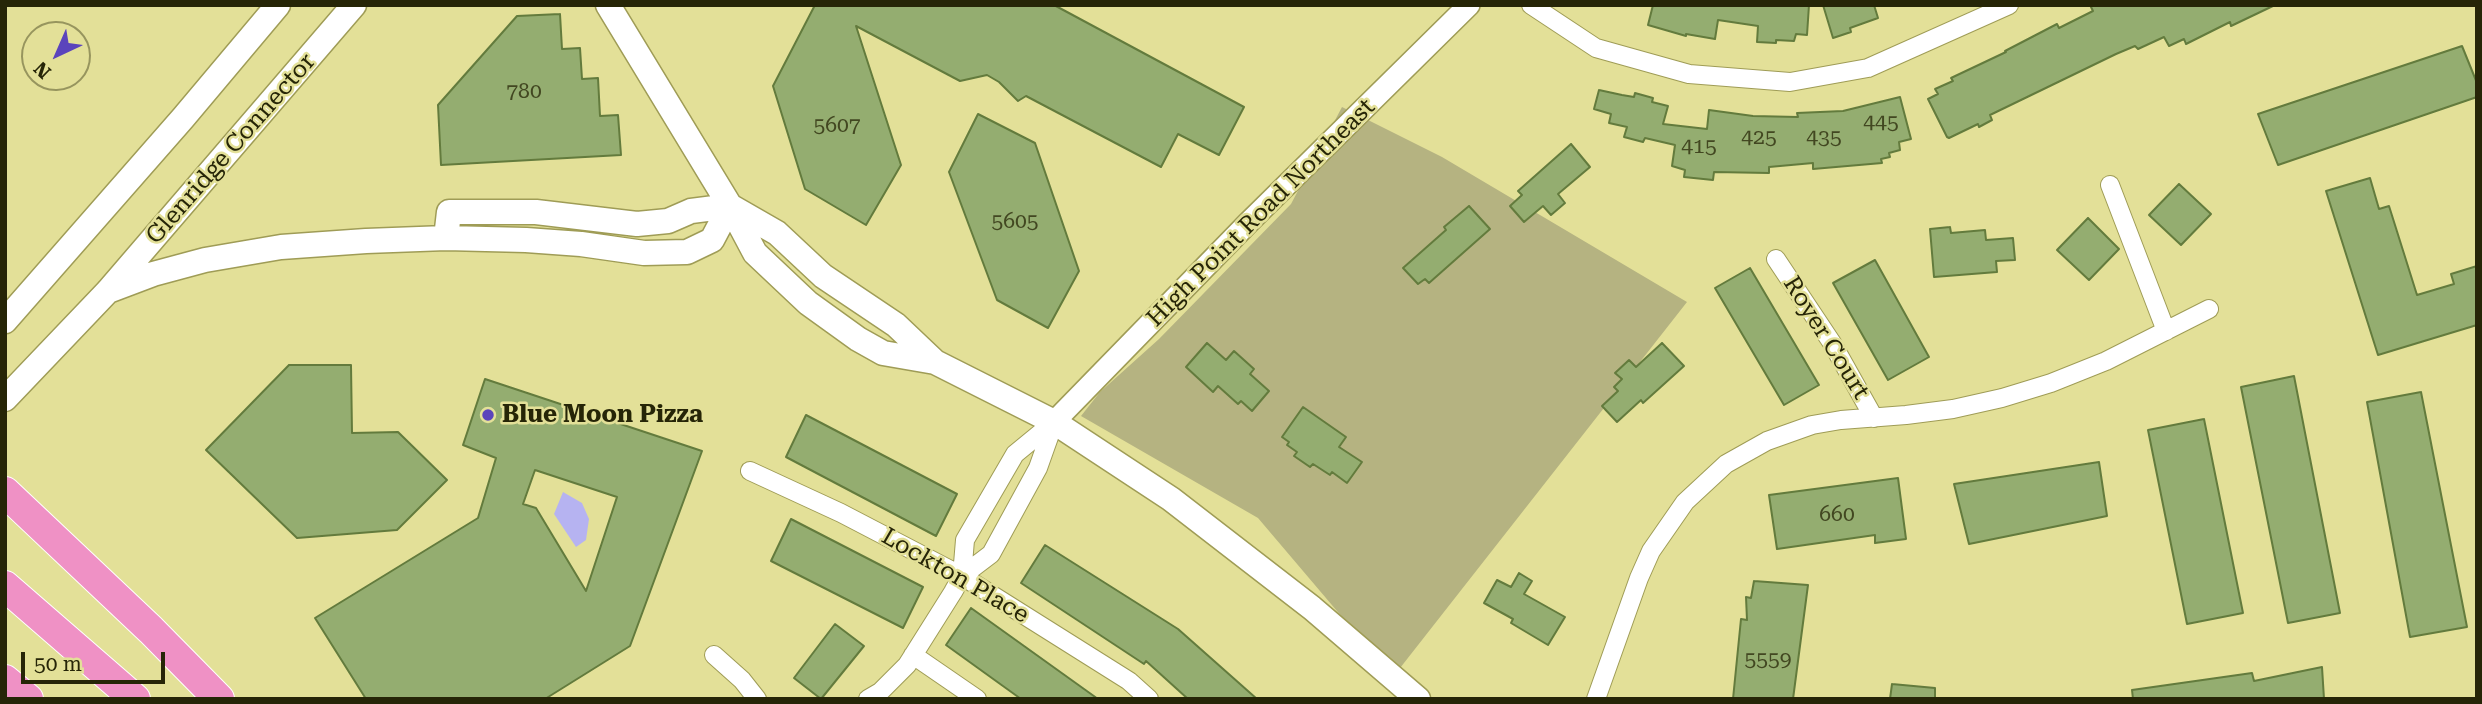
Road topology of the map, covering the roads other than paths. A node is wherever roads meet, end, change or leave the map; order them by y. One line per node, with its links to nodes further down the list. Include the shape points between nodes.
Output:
1 (278, 5): 13 (main road)
2 (354, 5): 11 (main road, Glenridge Connector)
3 (608, 5): 8 (main road)
4 (1469, 5): 17 (street, High Point Road Northeast)
5 (1531, 5): 6 (street, via 1596,48 1689,74 1790,82 1868,68)
6 (2009, 5)
7 (2110, 185): 14 (street)
8 (730, 206): 9 (main road, via 712,240 687,252); 9 (main road, via 637,224 536,212 449,212); 17 (main road, via 755,253 834,324 883,354 935,362)
9 (446, 238): 11 (main road, via 281,247 205,260)
10 (1776, 259): 16 (street, Royer Court, via 1832,343)
11 (108, 291): 15 (main road, Glenridge Connector)
12 (2209, 309): 14 (street)
13 (5, 321)
14 (2166, 331): 16 (street, via 2106,361 2002,398)
15 (5, 399)
16 (1874, 418): 33 (street, via 1812,425 1767,441 1726,464 1685,502 1651,551)
17 (1054, 422): 20 (street, via 1038,468 991,554); 20 (street, via 1015,454 965,540); 32 (main road, via 1228,542)
18 (750, 471): 20 (street, Lockton Place)
19 (5, 492): 27 (highway)
20 (962, 576): 23 (street); 31 (street, Lockton Place, via 1129,681)
21 (5, 586): 26 (highway)
22 (714, 655): 28 (street)
23 (913, 655): 29 (street, via 880,692); 30 (street)
24 (5, 680): 25 (highway)
25 (28, 699)
26 (135, 699)
27 (219, 699)
28 (757, 699)
29 (867, 699)
30 (977, 699)
31 (1149, 699)
32 (1418, 699)
33 (1596, 699)

